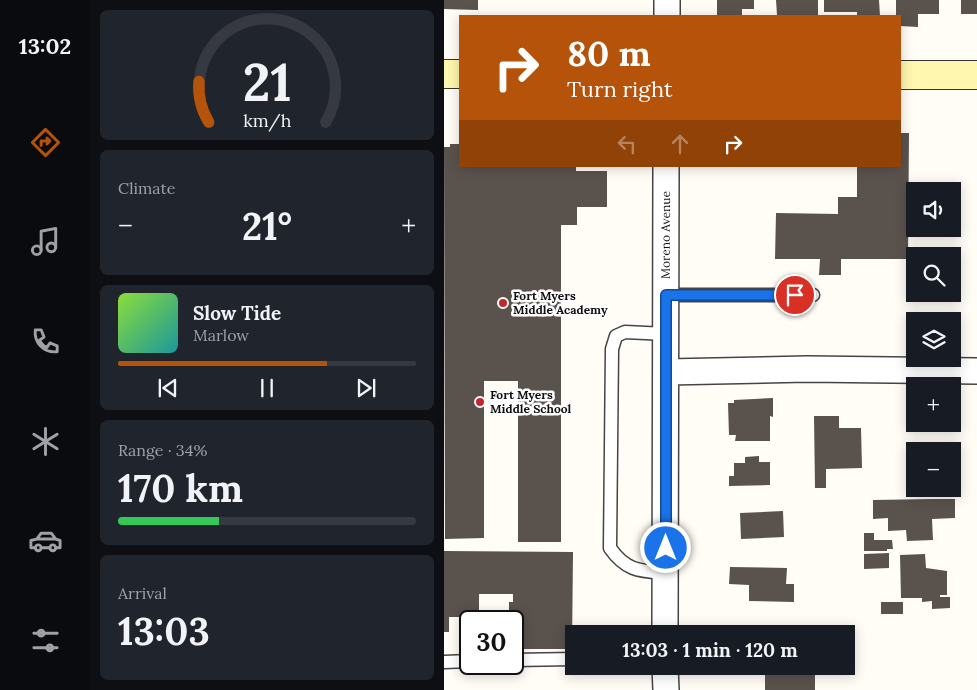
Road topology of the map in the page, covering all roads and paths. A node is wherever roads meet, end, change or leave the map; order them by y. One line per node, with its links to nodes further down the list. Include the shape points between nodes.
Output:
1 (667, 0): 2 (street)
2 (667, 15)
3 (444, 74): 4 (street)
4 (459, 74)
5 (901, 75): 6 (street)
6 (977, 75)
7 (666, 167): 8 (street, Moreno Avenue)
8 (666, 295): 9 (lane); 10 (street, Moreno Avenue)
9 (813, 295)
10 (666, 334): 12 (street, Moreno Avenue); 13 (lane, via 625,332 616,336 612,348 610,548 617,558 636,571)
11 (977, 371): 12 (street, via 807,369)
12 (667, 372): 13 (street, Moreno Avenue)
13 (666, 573): 14 (street, Moreno Avenue)
14 (665, 625)
15 (565, 659): 16 (lane)
16 (524, 660)
17 (459, 661): 18 (lane)
18 (444, 662)
19 (665, 675): 20 (street)
20 (666, 690)

